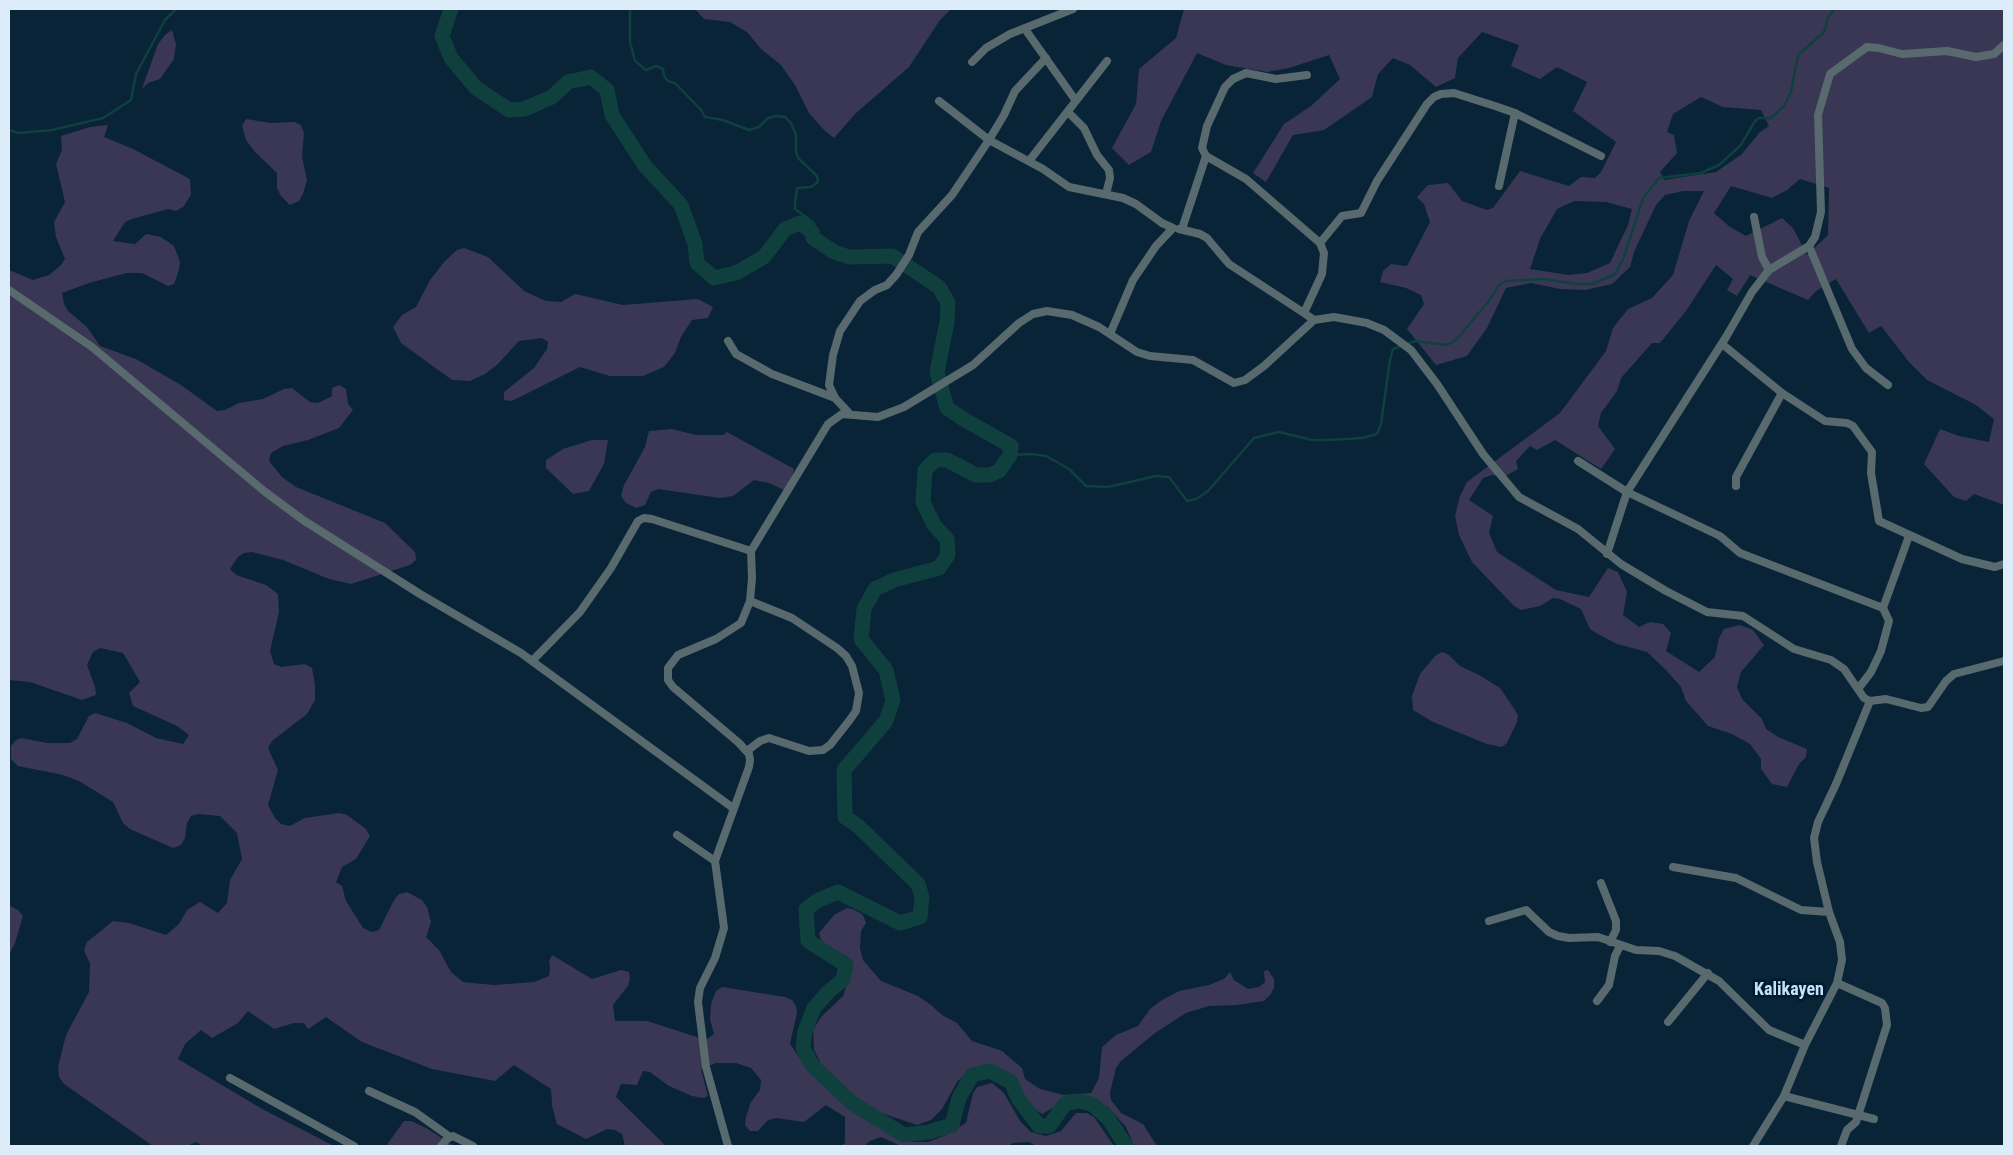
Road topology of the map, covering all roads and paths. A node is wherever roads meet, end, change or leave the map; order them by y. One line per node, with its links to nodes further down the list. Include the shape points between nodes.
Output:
1 (1072, 9): 2 (street)
2 (1025, 29): 4 (street); 6 (street, via 986,48)
3 (2004, 45): 22 (street, via 1994,54 1976,57 1947,51 1902,54 1867,47 1830,74 1818,116 1821,212)
4 (1046, 58): 9 (street); 12 (street, via 1015,90)
5 (1107, 61): 9 (street)
6 (972, 62)
7 (1307, 75): 13 (street, via 1276,78 1246,73 1233,79 1218,100 1207,126 1202,148)
8 (939, 101): 12 (street)
9 (1076, 102): 10 (street)
10 (1068, 112): 15 (street); 17 (street, via 1084,128 1108,170 1110,178)
11 (1515, 114): 14 (street); 16 (street); 21 (street, via 1454,93 1434,97 1377,181 1361,213 1342,216)
12 (989, 140): 15 (street); 32 (street, via 952,195 918,232 896,276 860,301 840,331 830,372)
13 (1206, 156): 20 (street); 21 (street, via 1246,178)
14 (1601, 156)
15 (1029, 161): 17 (street, via 1069,187)
16 (1499, 186)
17 (1106, 194): 19 (street, via 1136,204)
18 (1754, 217): 23 (street, via 1762,256)
19 (1173, 228): 20 (street); 27 (street, via 1133,280)
20 (1182, 229): 25 (street, via 1207,238 1230,264)
21 (1320, 244): 25 (street, via 1324,253 1322,274)
22 (1809, 246): 23 (street); 30 (street, via 1852,349 1866,368)
23 (1769, 270): 29 (street)
24 (9, 290): 43 (street, via 92,347 303,520)
25 (1304, 313): 26 (street)
26 (1314, 320): 27 (street, via 1264,366 1245,380 1234,383 1193,360 1137,352); 39 (street, via 1348,319 1384,330 1397,338 1425,367 1483,454 1511,489 1529,504 1578,529)
27 (1110, 334): 33 (street, via 1072,315 1047,311 1033,314 978,362 904,407 878,417)
28 (728, 341): 32 (street, via 736,354 772,374)
29 (1722, 344): 31 (street); 36 (street)
30 (1888, 385)
31 (1782, 393): 35 (street, via 1736,477); 37 (street, via 1825,421 1854,426 1872,452 1871,473 1879,521)
32 (835, 398): 33 (street)
33 (849, 413): 38 (street, via 828,424)
34 (1578, 461): 36 (street)
35 (1736, 486)
36 (1627, 492): 39 (street); 42 (street, via 1720,536 1740,553)
37 (1909, 536): 40 (street, via 1975,563 1995,567); 42 (street)
38 (751, 551): 41 (street); 43 (street, via 652,519 638,521 580,612)
39 (1607, 554): 45 (street, via 1640,577 1697,608 1743,616 1794,649 1831,660 1844,670)
40 (2004, 564)
41 (750, 601): 47 (street, via 741,623 716,639 678,655 667,674 674,687); 47 (street, via 792,618 837,648 852,666 859,693 856,711 830,745 822,750 809,751 769,738)
42 (1883, 608): 45 (street, via 1889,621 1881,651)
43 (532, 661): 48 (street)
44 (2004, 661): 46 (street, via 1954,674 1928,707 1886,699)
45 (1858, 689): 46 (street)
46 (1870, 701): 53 (street, via 1814,838)
47 (747, 751): 48 (street, via 749,767)
48 (733, 808): 50 (street)
49 (677, 835): 50 (street)
50 (715, 860): 71 (street, via 724,928 715,958 700,988 698,1002 706,1067)
51 (1673, 867): 53 (street, via 1736,878 1801,910)
52 (1601, 882): 55 (street, via 1616,921)
53 (1829, 912): 58 (street, via 1842,950)
54 (1489, 921): 55 (street, via 1526,910 1549,932 1558,936 1591,936)
55 (1610, 942): 56 (street)
56 (1620, 946): 57 (street, via 1675,956); 59 (street, via 1609,985)
57 (1708, 973): 60 (street); 61 (street, via 1769,1030)
58 (1837, 984): 61 (street); 65 (street, via 1878,1001 1885,1008 1886,1030)
59 (1597, 1001)
60 (1668, 1022)
61 (1805, 1045): 64 (street)
62 (230, 1078): 68 (street)
63 (369, 1091): 67 (street, via 415,1112)
64 (1784, 1096): 65 (street); 72 (street)
65 (1859, 1115): 66 (street); 73 (street, via 1847,1130)
66 (1874, 1119)
67 (450, 1137): 69 (street); 70 (street, via 457,1137)
68 (354, 1146)
69 (441, 1146)
70 (473, 1146)
71 (728, 1146)
72 (1753, 1146)
73 (1841, 1146)

